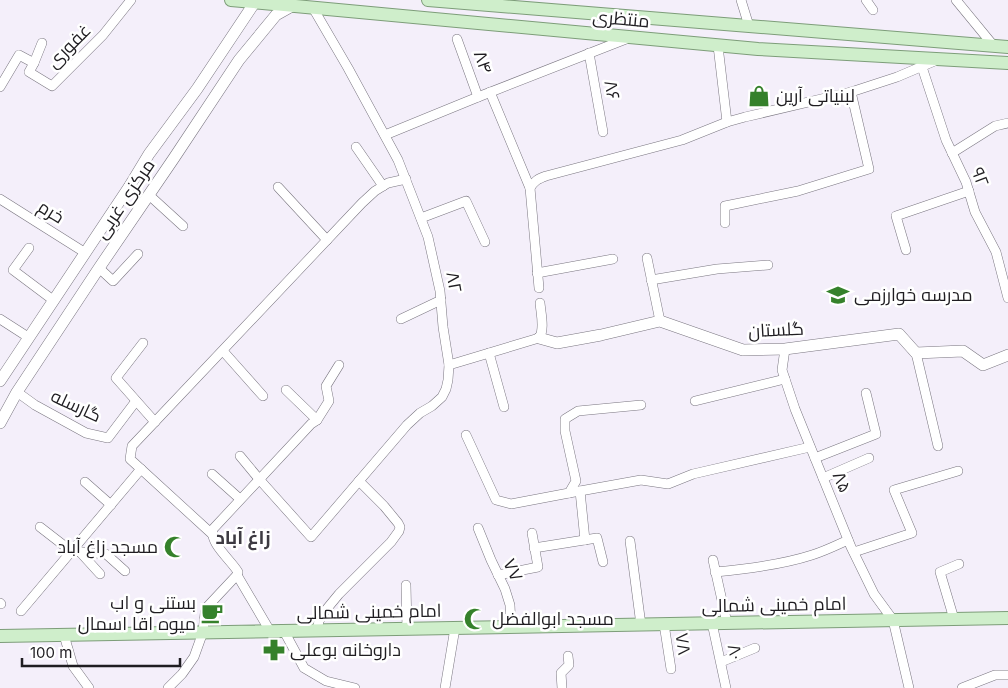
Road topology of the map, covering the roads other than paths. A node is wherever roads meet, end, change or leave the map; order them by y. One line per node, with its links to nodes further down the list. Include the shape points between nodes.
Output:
1 (131, 0): 22 (street, غفوری, via 103,35 52,86 29,72)
2 (231, 0): 7 (main road, منتظری)
3 (428, 0): 9 (main road, منتظری)
4 (741, 0): 12 (street)
5 (866, 0): 11 (street)
6 (956, 0): 16 (street)
7 (255, 2): 8 (main road, منتظری); 48 (main road, مرکزی غربی)
8 (292, 6): 10 (main road, منتظری); 39 (main road, مرکزی غربی, via 276,15 239,60)
9 (564, 6): 12 (main road, منتظری)
10 (313, 8): 13 (main road, منتظری); 31 (street, ۸۲)
11 (873, 10)
12 (749, 26): 16 (main road, منتظری)
13 (630, 37): 17 (main road, منتظری); 19 (street)
14 (458, 38): 27 (street, ۸۴)
15 (42, 42): 22 (street, غفوری)
16 (993, 45): 18 (main road, منتظری)
17 (718, 46): 20 (main road, منتظری); 28 (street)
18 (1008, 47)
19 (588, 54): 25 (street); 30 (street, ۸۶)
20 (940, 59): 21 (main road, منتظری); 23 (street)
21 (1008, 63)
22 (34, 64): 24 (street, غفوری, via 19,55)
23 (922, 67): 26 (street); 33 (street, ۹۲)
24 (0, 87)
25 (490, 92): 27 (street); 37 (street)
26 (851, 92): 28 (street); 42 (street, via 869,169 798,191 725,206)
27 (478, 96): 31 (street)
28 (727, 122): 37 (street, via 682,140 538,178)
29 (1008, 123): 33 (street, via 996,126)
30 (603, 132)
31 (385, 135): 34 (street, ۸۲)
32 (356, 147): 35 (street)
33 (952, 153): 38 (street, ۹۲)
34 (406, 179): 35 (street); 41 (street, ۸۲)
35 (383, 186): 44 (street)
36 (278, 187): 44 (street)
37 (530, 188): 54 (street)
38 (969, 191): 47 (street, via 896,216); 57 (street, ۹۲, via 996,252)
39 (150, 194): 43 (street); 53 (main road, مرکزی غربی)
40 (0, 199): 48 (street, خرم)
41 (420, 218): 45 (street, via 466,201); 59 (street, ۸۲, via 428,237)
42 (725, 223)
43 (183, 226)
44 (327, 240): 68 (street)
45 (485, 242)
46 (29, 248): 58 (street, via 13,270)
47 (906, 250)
48 (84, 252): 58 (main road, مرکزی غربی)
49 (138, 254): 53 (street, via 113,281)
50 (647, 258): 55 (street)
51 (613, 259): 54 (street)
52 (768, 265): 55 (street, via 717,269)
53 (99, 268): 77 (main road, مرکزی غربی)
54 (537, 273): 56 (street)
55 (651, 280): 63 (street)
56 (539, 288)
57 (1008, 298)
58 (54, 300): 64 (main road, مرکزی غربی)
59 (441, 300): 62 (street); 72 (street, ۸۲)
60 (540, 304): 65 (street, via 542,329)
61 (0, 318): 64 (street)
62 (401, 319)
63 (660, 321): 65 (main road, via 557,343); 67 (main road, گلستان, via 743,350)
64 (28, 337): 75 (main road, مرکزی غربی)
65 (539, 338): 69 (street)
66 (143, 343): 81 (street, via 116,378)
67 (785, 349): 70 (main road, گلستان, via 899,334); 74 (street, ۸۵, via 782,370)
68 (223, 351): 79 (street); 85 (street)
69 (489, 353): 72 (street); 83 (street)
70 (916, 353): 71 (main road, via 963,351 983,366); 89 (street)
71 (1008, 355)
72 (449, 365): 98 (street, ۸۲, via 442,397 407,425)
73 (339, 366): 84 (street, via 326,386 330,401)
74 (785, 379): 80 (street); 88 (street, ۸۵)
75 (0, 380)
76 (286, 390): 84 (street)
77 (17, 392): 81 (street, گارسله, via 86,433 108,438); 86 (main road, مرکزی غربی)
78 (866, 393): 91 (street, via 876,434)
79 (263, 396)
80 (695, 401)
81 (136, 402): 85 (street)
82 (642, 405): 101 (street, via 578,411 565,419 564,431 576,482)
83 (504, 407)
84 (317, 420): 97 (street)
85 (155, 422): 93 (street, via 132,446 130,459)
86 (0, 423)
87 (466, 435): 101 (street, via 496,500 511,504)
88 (810, 446): 91 (street, ۸۵); 100 (street, via 693,474 668,484 641,480)
89 (938, 446)
90 (240, 456): 97 (street)
91 (815, 458): 96 (street, ۸۵)
92 (869, 458): 96 (street)
93 (141, 469): 103 (street); 107 (street)
94 (958, 472): 113 (street, via 894,490 912,533)
95 (212, 474): 102 (street)
96 (823, 478): 109 (street, ۸۵)
97 (259, 479): 98 (street, ۸۲, via 311,537); 102 (street)
98 (359, 480): 134 (street, via 398,523 399,531 334,600 322,616)
99 (85, 482): 103 (street)
100 (580, 491): 101 (street); 108 (street)
101 (569, 493)
102 (240, 499): 107 (street)
103 (111, 505): 112 (street)
104 (40, 527): 112 (street)
105 (478, 528): 121 (street, ۷۷)
106 (532, 533): 111 (street)
107 (212, 534): 120 (street)
108 (584, 540): 111 (street); 115 (street, via 597,538)
109 (848, 540): 113 (street, ۸۵); 118 (street, via 814,555 780,564)
110 (630, 541): 129 (street)
111 (534, 548): 121 (street, via 538,567)
112 (76, 552): 117 (street, via 106,554); 119 (street); 123 (street)
113 (854, 552): 126 (street, ۸۵, via 874,594)
114 (713, 560): 118 (street)
115 (604, 562)
116 (959, 564): 125 (street, via 940,572)
117 (125, 571)
118 (715, 572): 128 (street)
119 (100, 574)
120 (237, 575): 135 (street); 137 (street, via 207,607)
121 (498, 575): 131 (street, ۷۷, via 510,605)
122 (406, 585): 133 (street)
123 (21, 611)
124 (1008, 618): 125 (main road, امام خمینی شمالی)
125 (954, 619): 126 (main road, امام خمینی شمالی)
126 (893, 620): 128 (main road, امام خمینی شمالی); 152 (street)
127 (712, 623): 128 (main road, امام خمینی شمالی); 130 (main road, امام خمینی شمالی); 142 (street, ۸۰)
128 (727, 623)
129 (641, 624): 130 (main road, امام خمینی شمالی); 131 (main road, امام خمینی شمالی)
130 (664, 624): 143 (street, ۷۸)
131 (511, 627): 132 (main road, امام خمینی شمالی)
132 (455, 628): 133 (main road, امام خمینی شمالی); 149 (street)
133 (407, 629): 134 (main road, امام خمینی شمالی)
134 (317, 630): 136 (main road, امام خمینی شمالی)
135 (270, 631): 136 (main road, امام خمینی شمالی); 137 (main road, امام خمینی شمالی)
136 (284, 631): 145 (street, via 304,668)
137 (203, 632): 138 (main road, امام خمینی شمالی); 147 (street, via 194,657)
138 (64, 635): 139 (main road, امام خمینی شمالی); 146 (street, via 73,666)
139 (0, 636)
140 (755, 648): 142 (street)
141 (568, 656): 150 (street, via 569,665 560,673)
142 (721, 662): 151 (street, ۸۰)
143 (671, 669)
144 (1008, 675): 153 (street)
145 (326, 684): 148 (street)
146 (89, 688)
147 (168, 688)
148 (355, 688)
149 (445, 688)
150 (562, 688)
151 (726, 688)
152 (909, 688)
153 (962, 688)

